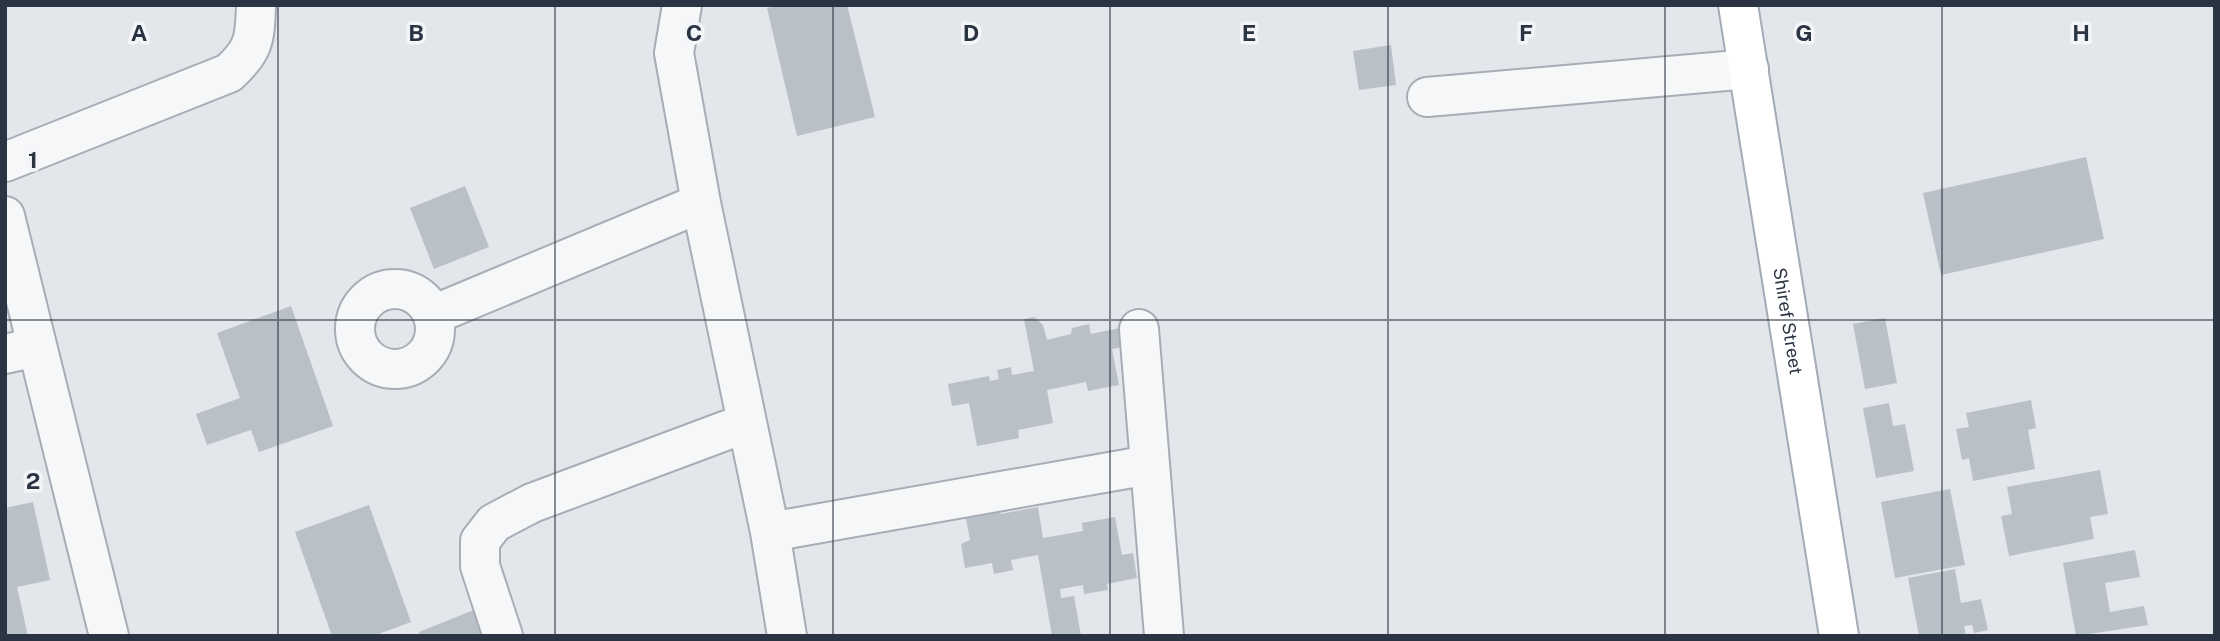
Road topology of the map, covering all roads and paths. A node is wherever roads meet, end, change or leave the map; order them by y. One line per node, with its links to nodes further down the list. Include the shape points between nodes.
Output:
1 (256, 5): 6 (street, via 256,37 247,56 229,73)
2 (682, 5): 7 (street, via 674,53)
3 (1738, 5): 4 (main road, Shiref Street)
4 (1749, 69): 5 (street); 19 (main road, Shiref Street)
5 (1427, 97)
6 (5, 162)
7 (701, 203): 9 (street); 12 (street)
8 (5, 216): 11 (street)
9 (433, 315)
10 (1139, 328): 13 (street)
11 (21, 351): 15 (street)
12 (746, 423): 14 (street); 16 (street, via 532,503 494,523 480,541 480,566)
13 (1149, 465): 14 (street); 18 (street)
14 (770, 532): 17 (street)
15 (109, 636)
16 (503, 636)
17 (788, 636)
18 (1164, 636)
19 (1839, 636)

